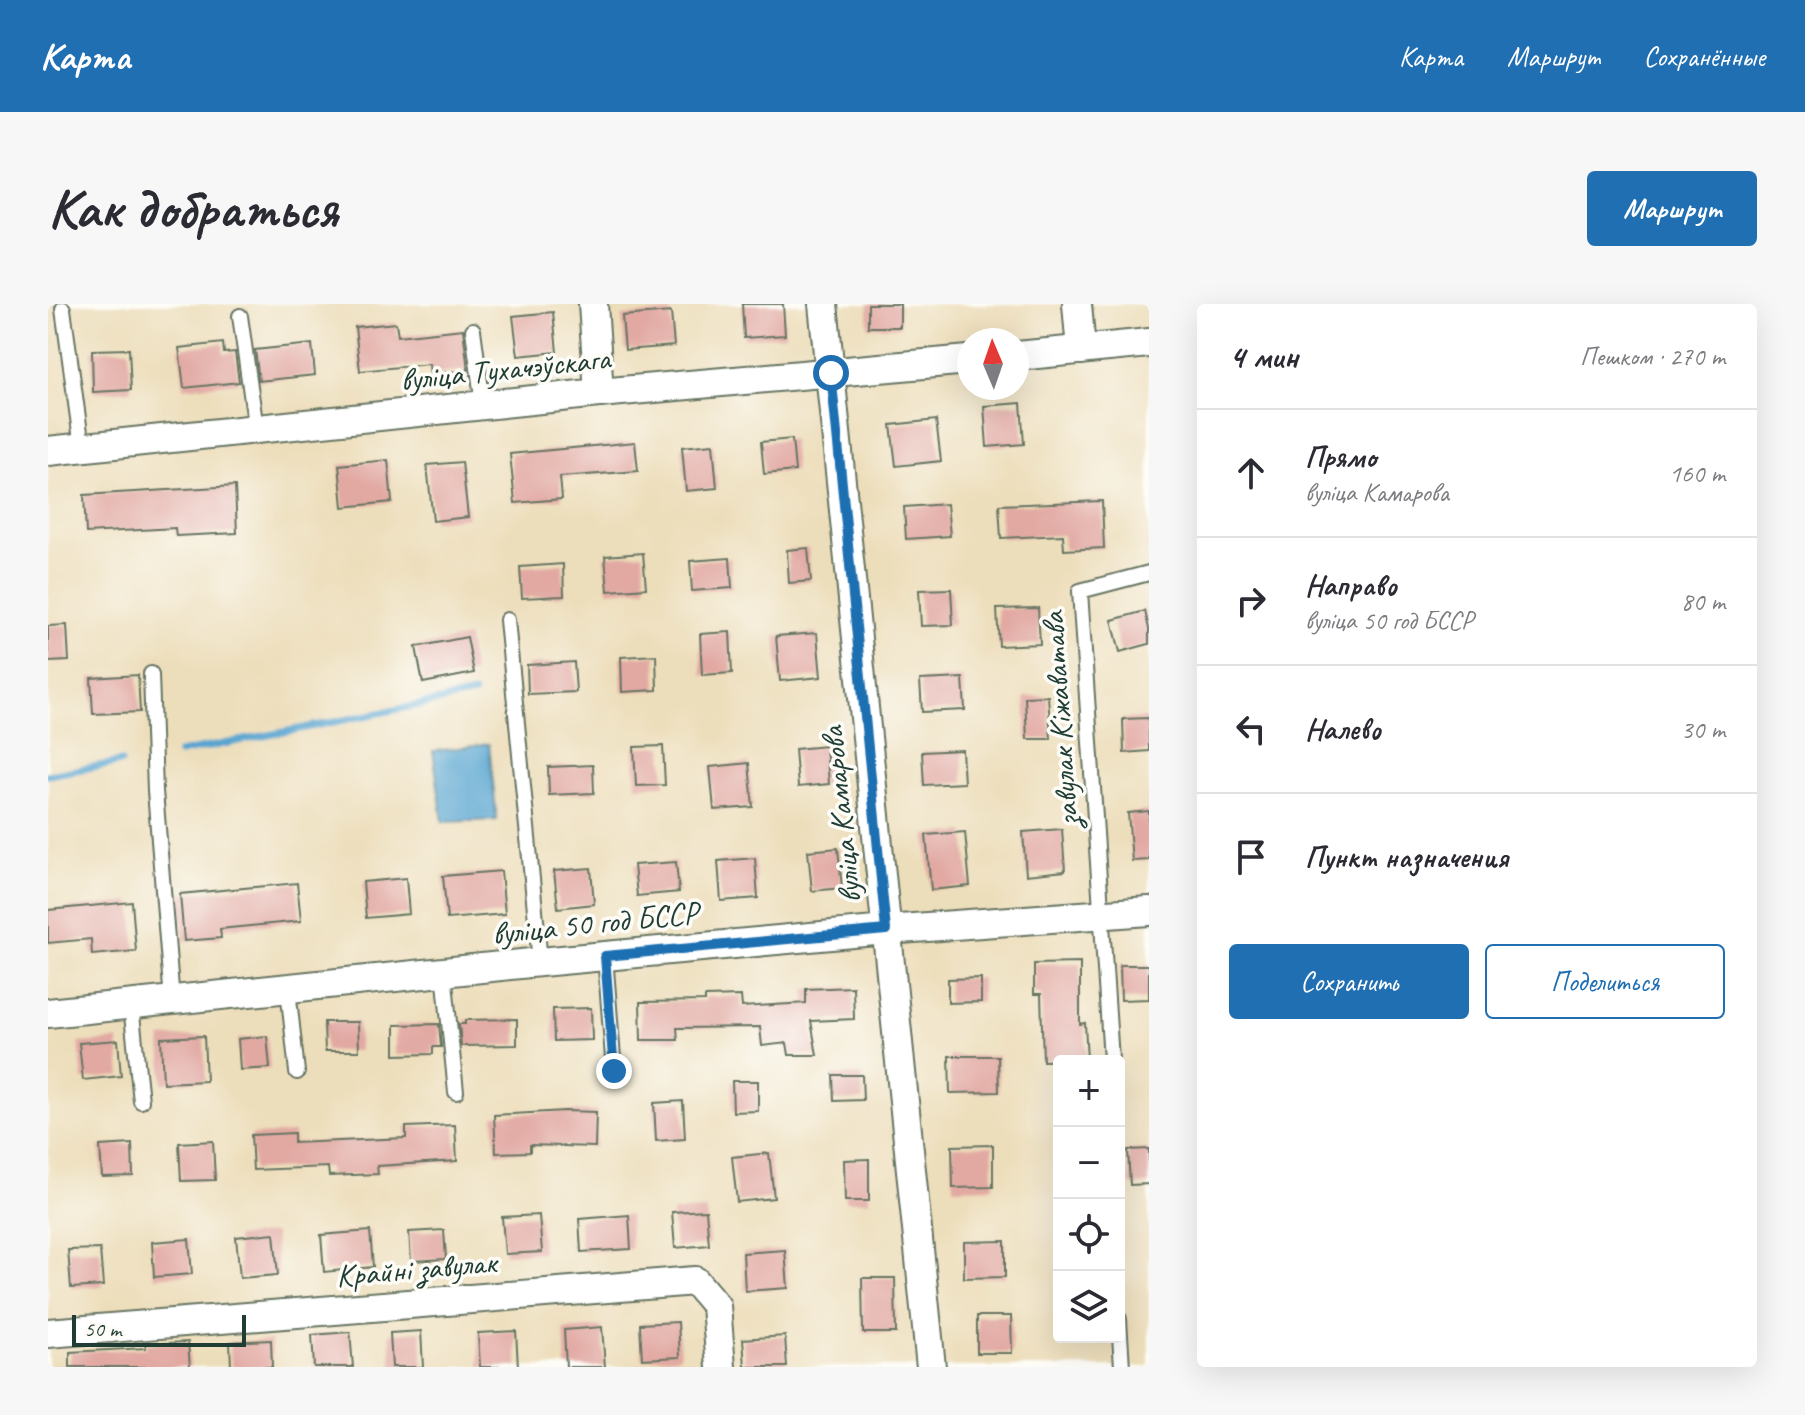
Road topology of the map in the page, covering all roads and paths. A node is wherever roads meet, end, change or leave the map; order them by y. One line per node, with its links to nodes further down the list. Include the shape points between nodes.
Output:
1 (593, 304): 12 (street)
2 (823, 304): 11 (street, вуліца Камарова)
3 (1077, 304): 8 (street)
4 (63, 309): 15 (lane)
5 (240, 316): 14 (lane)
6 (473, 330): 13 (lane)
7 (1149, 343): 8 (street)
8 (1081, 350): 9 (street)
9 (1029, 355)
10 (957, 361): 11 (street, вуліца Тухачэўскага)
11 (831, 373): 12 (street, вуліца Тухачэўскага); 22 (street, вуліца Камарова)
12 (599, 393): 13 (street, вуліца Тухачэўскага)
13 (483, 405): 14 (street, вуліца Тухачэўскага)
14 (256, 429): 15 (street, вуліца Тухачэўскага)
15 (82, 447): 16 (street, вуліца Тухачэўскага)
16 (48, 451)
17 (1149, 573): 21 (lane, завулак Кіжаватава, via 1080,591)
18 (507, 620): 24 (lane)
19 (151, 674): 27 (lane)
20 (1149, 911): 21 (street, вуліца 50 год БССР)
21 (1101, 915): 22 (street, вуліца 50 год БССР); 30 (lane)
22 (886, 930): 23 (street, вуліца 50 год БССР); 38 (street, вуліца Камарова)
23 (605, 956): 24 (street, вуліца 50 год БССР); 31 (lane)
24 (540, 962): 25 (street, вуліца 50 год БССР)
25 (444, 972): 26 (street, вуліца 50 год БССР); 33 (lane)
26 (288, 989): 27 (street, вуліца 50 год БССР); 32 (lane)
27 (172, 1001): 28 (street, вуліца 50 год БССР)
28 (131, 1005): 29 (street, вуліца 50 год БССР); 34 (lane)
29 (48, 1013)
30 (1111, 1055)
31 (614, 1071)
32 (297, 1072)
33 (456, 1092)
34 (141, 1101)
35 (48, 1333): 37 (street, Крайні завулак, via 695,1281 716,1306)
36 (1120, 1343): 39 (lane)
37 (721, 1367)
38 (931, 1367)
39 (1122, 1367)

